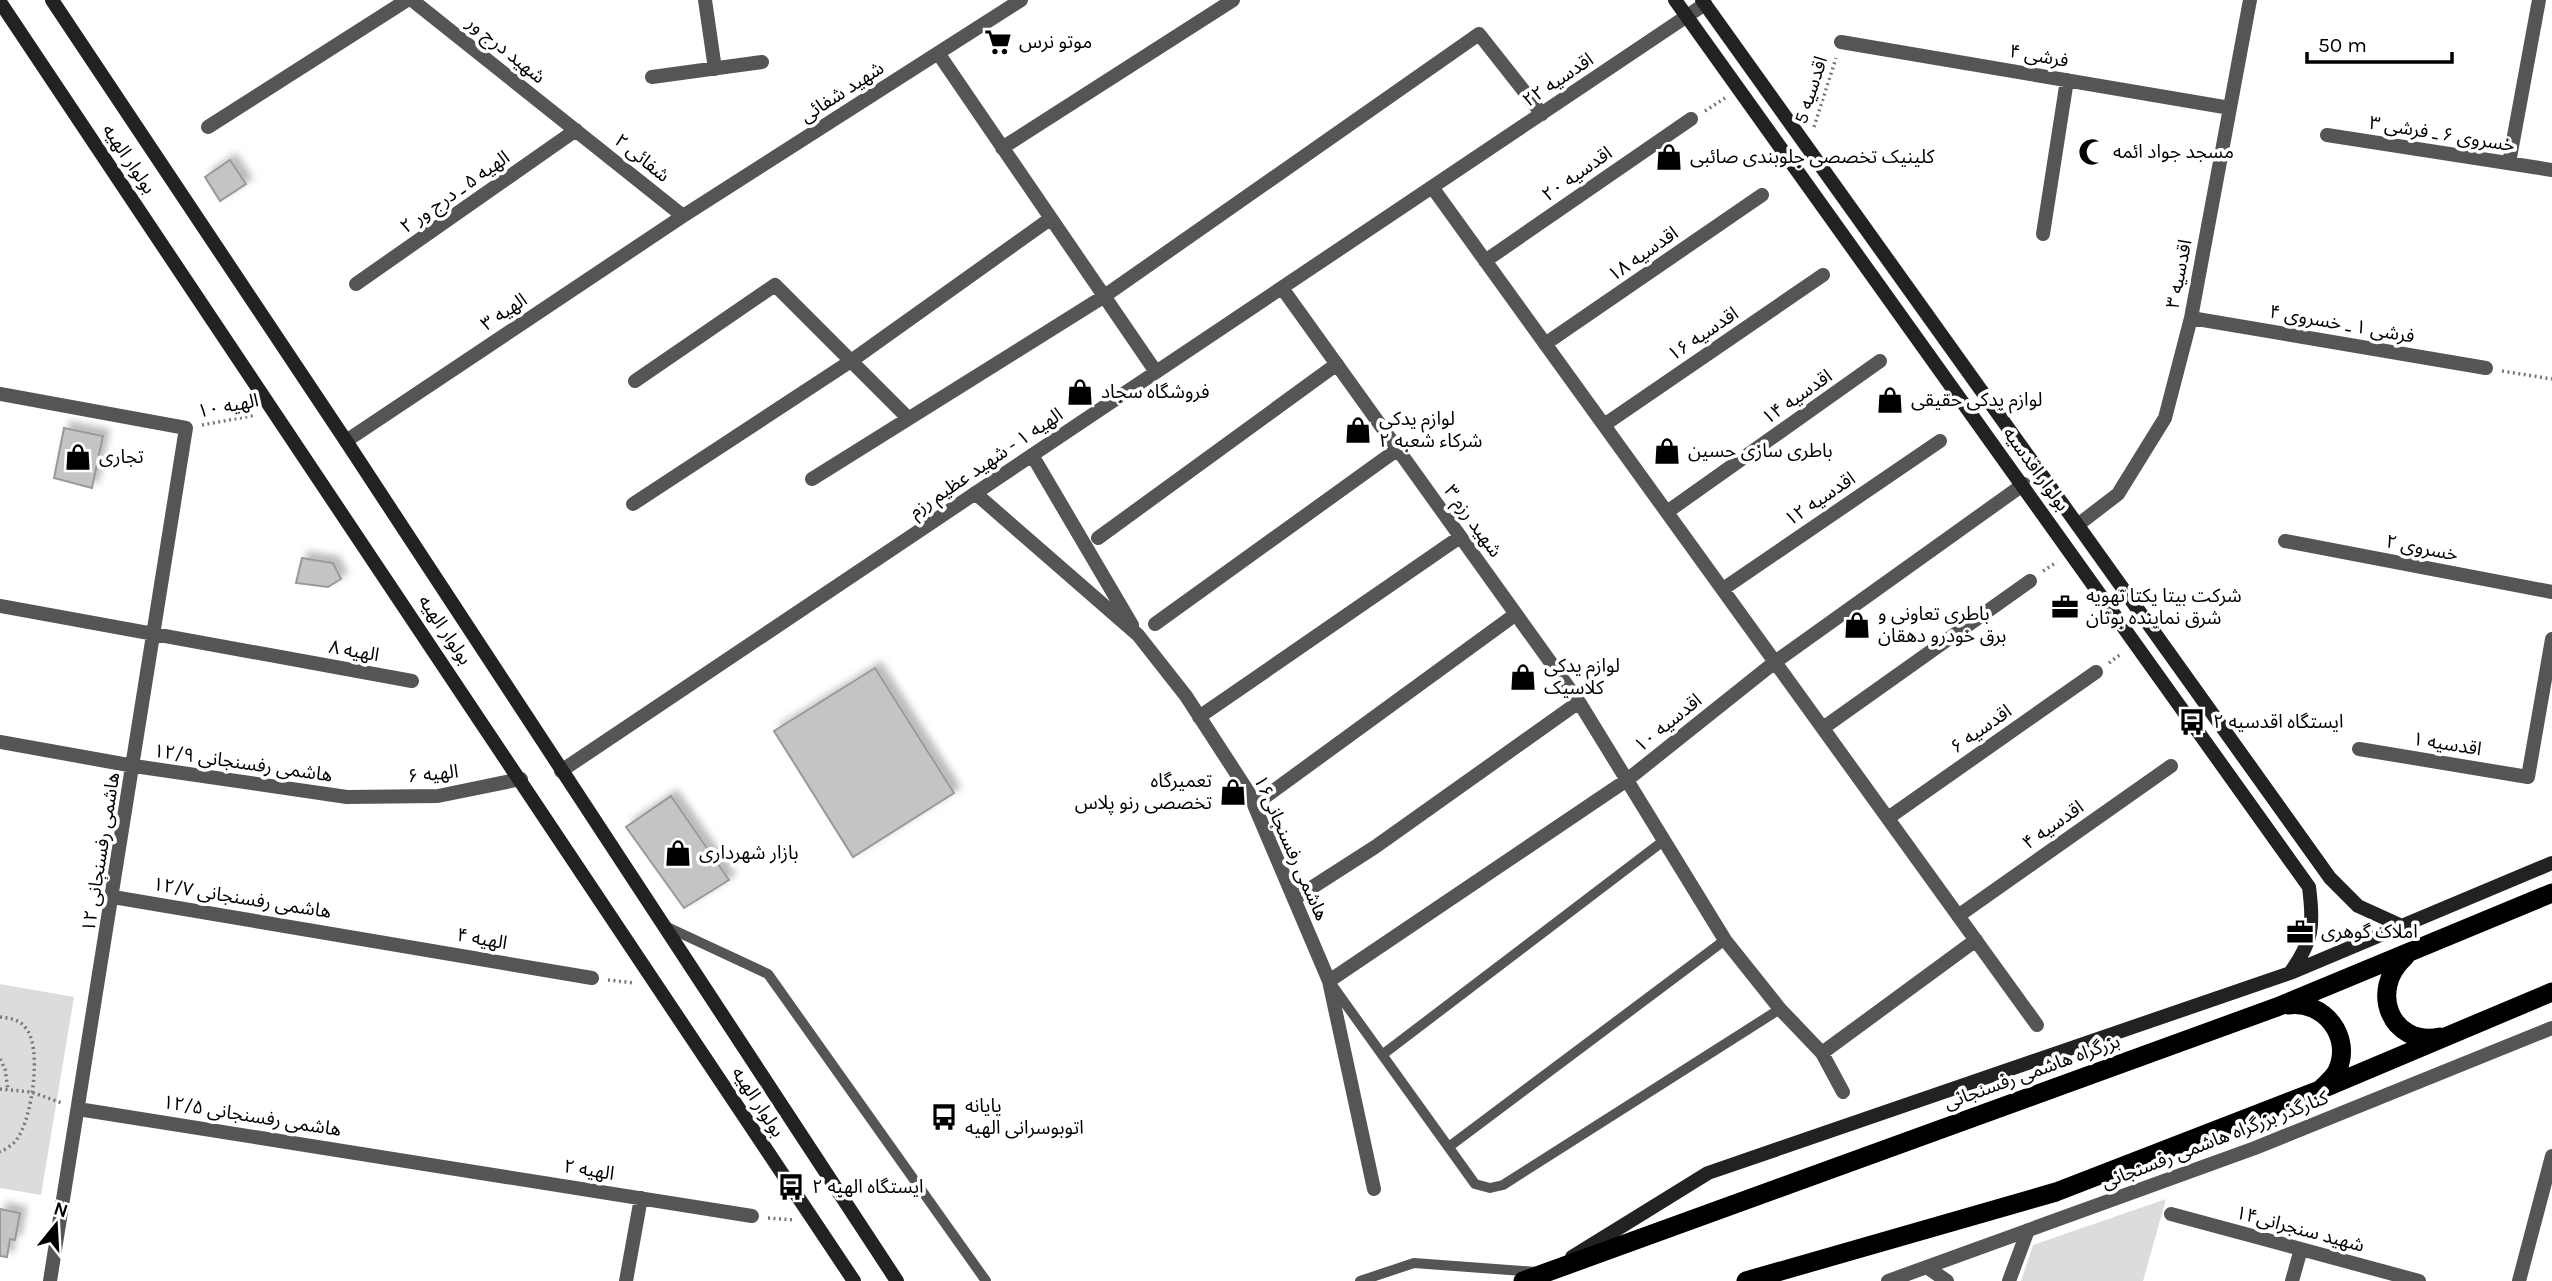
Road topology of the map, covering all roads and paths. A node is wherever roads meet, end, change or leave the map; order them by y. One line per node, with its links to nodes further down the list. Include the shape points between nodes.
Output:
1 (52, 0): 53 (main road, بولوار الهیه)
2 (410, 0): 22 (street); 23 (street, شهید درج ور)
3 (705, 0): 15 (street)
4 (1021, 0): 13 (street, شهید شفائی)
5 (1233, 0): 26 (street)
6 (1675, 0): 11 (main road, بولوار اقدسیه)
7 (2250, 0): 19 (street, اقدسیه ۳)
8 (2539, 0): 27 (street)
9 (0, 2): 49 (main road, بولوار الهیه)
10 (1704, 2): 11 (street, اقدسیه ۲۲); 25 (main road, بولوار اقدسیه)
11 (1687, 16): 18 (main road, بولوار اقدسیه); 20 (street, اقدسیه ۲۲)
12 (1841, 42): 17 (street, فرشی ۴); 25 (path, اقدسیه 5)
13 (938, 53): 26 (street); 31 (street, شهید شفائی)
14 (762, 62): 15 (street)
15 (715, 69): 16 (street)
16 (652, 77)
17 (2067, 80): 19 (street, فرشی ۴); 33 (street)
18 (1740, 89): 21 (path); 58 (main road, بولوار اقدسیه)
19 (2230, 108): 39 (street, اقدسیه ۳)
20 (1542, 114): 29 (street, اقدسیه ۲۲); 38 (street, via 1479,34)
21 (1691, 119): 34 (street, اقدسیه ۲۰)
22 (208, 127)
23 (576, 131): 31 (street, شفائی ۲); 36 (street, الهیه ۵ ـ درج ور ۲)
24 (2327, 135): 27 (street, خسروی ۶ ـ فرشی ۳)
25 (1807, 146): 62 (main road, بولوار اقدسیه)
26 (1002, 148): 32 (street)
27 (2509, 163): 28 (street, خسروی ۶ ـ فرشی ۳)
28 (2552, 170)
29 (1432, 187): 34 (street); 37 (street, الهیه ۱ - شهید عظیم رزم)
30 (1762, 195): 40 (street, اقدسیه ۱۸)
31 (683, 216): 53 (street, الهیه ۳)
32 (1050, 219): 38 (street); 41 (street)
33 (2043, 234)
34 (1485, 261): 40 (street)
35 (1824, 275): 51 (street, اقدسیه ۱۶)
36 (356, 284)
37 (1282, 288): 43 (street, شهید رزم ۳); 45 (street, الهیه ۱ - شهید عظیم رزم)
38 (1103, 297): 45 (street); 50 (street)
39 (2191, 318): 44 (street, فرشی ۱ ـ خسروی ۴); 62 (street, اقدسیه ۳, via 2165,418 2118,494)
40 (1545, 344): 51 (street)
41 (852, 361): 47 (street, via 775,285); 50 (street); 60 (street)
42 (1880, 361): 61 (street, اقدسیه ۱۴)
43 (1337, 364): 55 (street, شهید رزم ۳); 64 (street)
44 (2487, 368): 46 (path)
45 (1156, 372): 56 (street, الهیه ۱ - شهید عظیم رزم)
46 (2552, 379)
47 (635, 381)
48 (0, 394): 52 (street)
49 (275, 411): 52 (path, الهیه ۱۰); 88 (main road, بولوار الهیه)
50 (908, 418): 57 (street)
51 (1604, 425): 61 (street)
52 (186, 428): 73 (street, هاشمی رفسنجانی ۱۲)
53 (346, 441): 87 (main road, بولوار الهیه)
54 (1940, 441): 68 (street, اقدسیه ۱۲)
55 (1398, 449): 63 (street, شهید رزم ۳); 72 (street)
56 (1032, 455): 59 (street, الهیه ۱ - شهید عظیم رزم); 74 (street)
57 (812, 479)
58 (2024, 484): 66 (main road, بولوار اقدسیه); 77 (street, اقدسیه ۱۰)
59 (975, 493): 74 (street, هاشمی رفسنجانی۱۶); 87 (street, الهیه ۱ - شهید عظیم رزم)
60 (633, 504)
61 (1667, 512): 68 (street)
62 (2079, 524): 100 (main road, بولوار اقدسیه, via 2330,878 2358,905)
63 (1460, 537): 71 (street, شهید رزم ۳); 81 (street)
64 (1098, 538)
65 (2285, 541): 69 (street, خسروی ۲)
66 (2072, 552): 67 (path); 76 (main road, بولوار اقدسیه)
67 (2030, 580): 82 (street)
68 (1723, 589): 77 (street)
69 (2552, 592)
70 (0, 606): 73 (street, الهیه ۸)
71 (1516, 614): 80 (street, شهید رزم ۳); 91 (street)
72 (1155, 624)
73 (155, 635): 79 (street, الهیه ۸); 85 (street, هاشمی رفسنجانی ۱۲)
74 (1138, 635): 81 (street, هاشمی رفسنجانی۱۶)
75 (2552, 639): 84 (street, اقدسیه ۱, via 2528,777)
76 (2136, 643): 78 (path); 105 (main road, بولوار اقدسیه, via 2309,887 2313,919 2308,948)
77 (1775, 662): 82 (street); 89 (street, اقدسیه ۱۰)
78 (2096, 672): 92 (street, اقدسیه ۶)
79 (412, 681)
80 (1579, 702): 89 (street, شهید رزم ۳); 97 (street)
81 (1199, 717): 91 (street, هاشمی رفسنجانی۱۶)
82 (1823, 728): 92 (street)
83 (0, 742): 85 (street, هاشمی رفسنجانی ۱۲/۹)
84 (2359, 748)
85 (134, 766): 90 (street, هاشمی رفسنجانی ۱۲/۹); 96 (street, هاشمی رفسنجانی ۱۲)
86 (2171, 766): 98 (street, اقدسیه ۴)
87 (561, 771): 99 (main road, بولوار الهیه)
88 (521, 779): 90 (street, الهیه ۶, via 438,796); 108 (main road, بولوار الهیه)
89 (1628, 780): 93 (street, شهید رزم ۳); 107 (street, اقدسیه ۱۰)
90 (347, 797)
91 (1254, 805): 97 (street, هاشمی رفسنجانی۱۶)
92 (1888, 818): 98 (street)
93 (1662, 842): 102 (street, شهید رزم ۳); 117 (lane)
94 (2552, 863): 100 (main road)
95 (2552, 893): 104 (highway, بزرگراه هاشمی رفسنجانی)
96 (113, 897): 101 (street, هاشمی رفسنجانی ۱۲/۷); 124 (street, هاشمی رفسنجانی ۱۲)
97 (1294, 899): 107 (street, هاشمی رفسنجانی۱۶)
98 (1958, 916): 103 (street)
99 (665, 925): 142 (main road, بولوار الهیه); 143 (lane, via 768,974)
100 (2402, 926): 105 (main road)
101 (365, 938): 106 (street, الهیه ۴)
102 (1725, 940): 111 (street, شهید رزم ۳); 125 (lane)
103 (1976, 940): 113 (street); 116 (street)
104 (2410, 953): 110 (highway, بزرگراه هاشمی رفسنجانی); 115 (highway, via 2392,969 2388,980 2385,991 2390,1014 2405,1032 2416,1036 2428,1040)
105 (2290, 973): 138 (main road, via 1708,1173)
106 (592, 978): 108 (path)
107 (1329, 981): 117 (lane); 129 (street, هاشمی رفسنجانی۱۶)
108 (658, 985): 133 (main road, بولوار الهیه)
109 (2552, 992): 115 (highway)
110 (2277, 1007): 120 (highway, via 2300,1003 2321,1011 2336,1028 2342,1050 2336,1072); 138 (highway, بزرگراه هاشمی رفسنجانی)
111 (1780, 1009): 116 (street, شهید رزم ۳); 125 (lane, via 1503,1185 1475,1184)
112 (0, 1017): 122 (path, via 13,1018 26,1028 33,1047)
113 (2038, 1025)
114 (2552, 1028): 134 (street, کنارگذر بزرگراه هاشمی رفسنجانی, via 2255,1148)
115 (2451, 1035): 120 (highway)
116 (1822, 1053): 123 (street, شهید رزم ۳)
117 (1382, 1055): 125 (lane)
118 (0, 1059): 121 (path)
119 (0, 1089): 121 (path)
120 (2322, 1089): 137 (highway, via 2056,1192)
121 (8, 1090): 122 (path)
122 (31, 1092): 124 (path); 126 (path, via 26,1122 17,1140)
123 (1843, 1092)
124 (78, 1109): 128 (street, هاشمی رفسنجانی ۱۲/۵); 139 (street, هاشمی رفسنجانی ۱۲)
125 (1450, 1146)
126 (0, 1152)
127 (2552, 1156): 153 (street)
128 (420, 1161): 130 (street, الهیه ۲)
129 (1374, 1189)
130 (641, 1198): 132 (street, الهیه ۲); 140 (street)
131 (2171, 1214): 135 (street, شهید سنجرانی۱۴)
132 (752, 1216): 133 (path)
133 (814, 1222): 141 (main road, بولوار الهیه)
134 (2028, 1230): 136 (street, کنارگذر بزرگراه هاشمی رفسنجانی); 150 (street)
135 (2301, 1249): 151 (street); 152 (street, شهید سنجرانی۱۴)
136 (1928, 1268): 148 (street, کنارگذر بزرگراه هاشمی رفسنجانی); 149 (street)
137 (1775, 1271): 146 (highway); 147 (highway)
138 (1547, 1273): 144 (lane, via 1414,1263); 145 (highway, بزرگراه هاشمی رفسنجانی)
139 (50, 1281)
140 (626, 1281)
141 (854, 1281)
142 (897, 1281)
143 (986, 1281)
144 (1360, 1281)
145 (1523, 1281)
146 (1746, 1281)
147 (1754, 1281)
148 (1888, 1281)
149 (1947, 1281)
150 (2009, 1281)
151 (2292, 1281)
152 (2419, 1281)
153 (2519, 1281)

